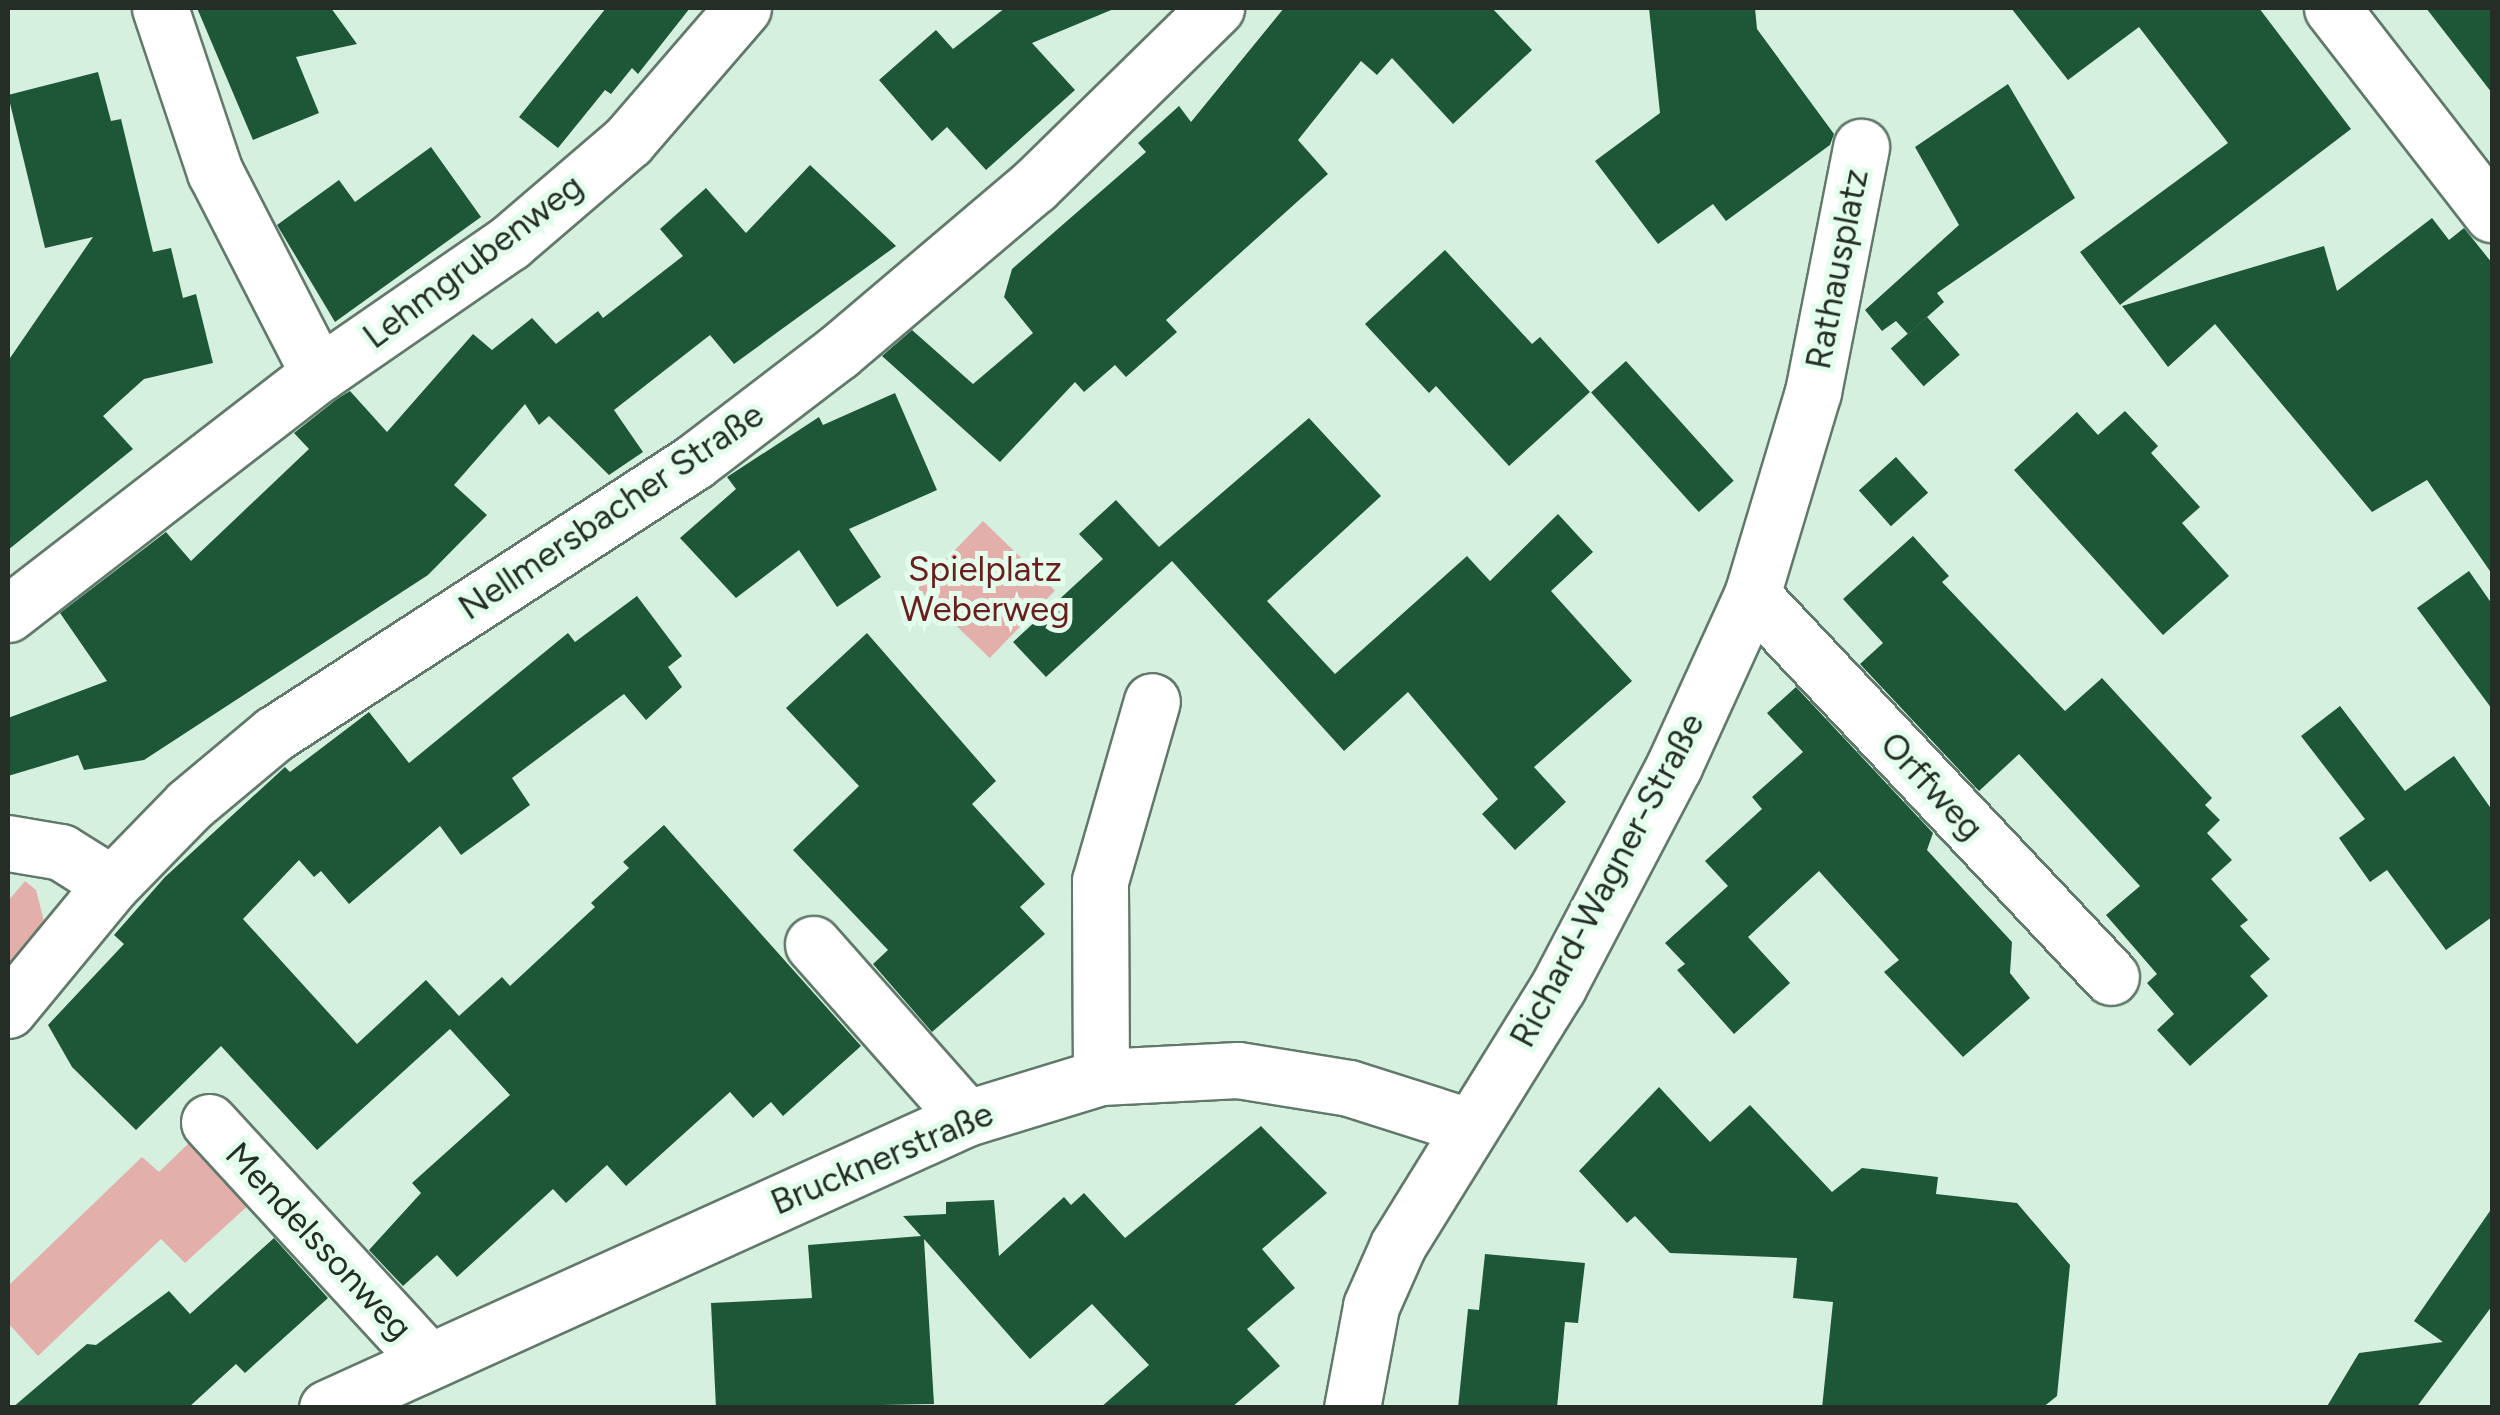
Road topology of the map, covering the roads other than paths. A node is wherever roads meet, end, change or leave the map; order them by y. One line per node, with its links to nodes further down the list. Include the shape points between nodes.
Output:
1 (160, 8): 7 (street, via 215,172)
2 (742, 8): 7 (street, Lehmgrubenweg, via 628,142 509,243)
3 (1216, 8): 13 (street, Nellmersbacher Straße, via 1034,186 838,352 694,462 274,734 189,805)
4 (2332, 8): 6 (street)
5 (1860, 146): 8 (street, Rathausplatz)
6 (2492, 214)
7 (319, 374): 10 (street, Lehmgrubenweg)
8 (1813, 392): 9 (street, Richard-Wagner-Straße)
9 (1752, 594): 15 (street, Orffweg); 20 (street, Richard-Wagner-Straße, via 1674,766 1558,987)
10 (8, 614)
11 (1152, 701): 17 (street, via 1100,882)
12 (8, 844): 13 (street, via 61,852)
13 (112, 884): 16 (street, Nellmersbacher Straße)
14 (814, 944): 18 (street)
15 (2111, 978)
16 (8, 1010)
17 (1101, 1077): 18 (street, Brucknerstraße); 20 (street, Brucknerstraße, via 1238,1070 1348,1088)
18 (967, 1118): 21 (street, Brucknerstraße)
19 (209, 1122): 21 (street, Mendelssonweg)
20 (1468, 1126): 23 (street, Richard-Wagner-Straße, via 1398,1245 1372,1306)
21 (429, 1361): 22 (street, Brucknerstraße)
22 (328, 1408)
23 (1352, 1408)

